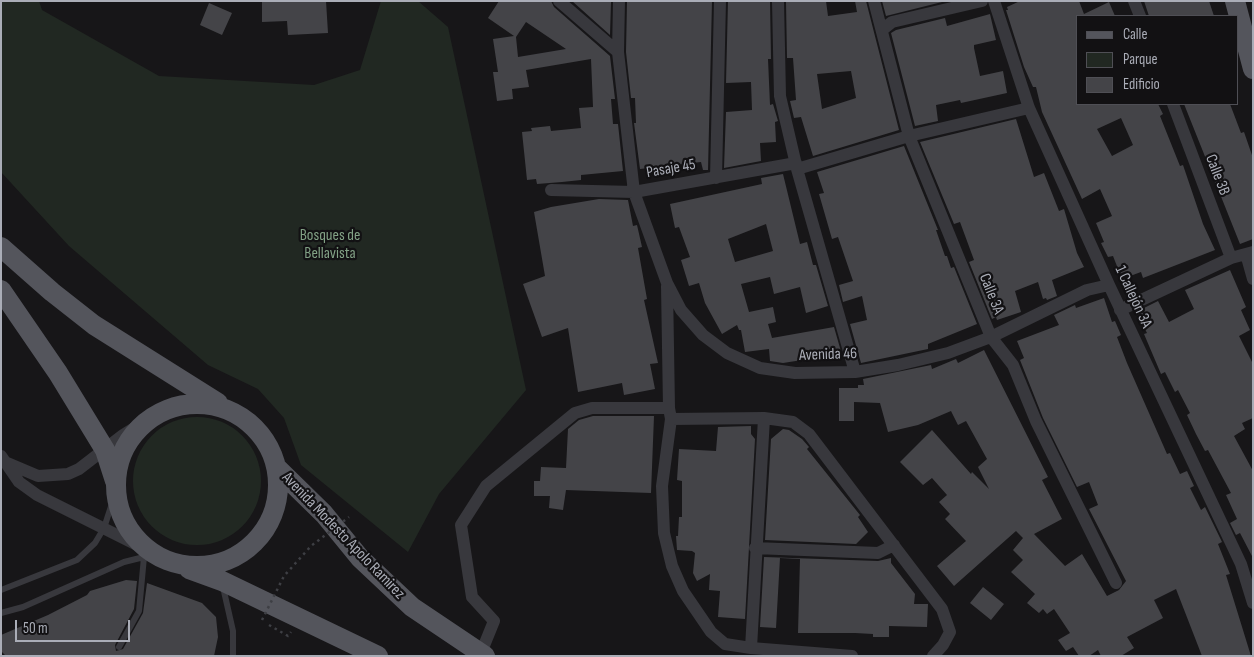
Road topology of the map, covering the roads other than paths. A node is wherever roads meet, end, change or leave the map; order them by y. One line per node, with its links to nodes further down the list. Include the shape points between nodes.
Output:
1 (559, 1): 14 (street)
2 (619, 1): 14 (street, Avenida 46)
3 (720, 1): 20 (street)
4 (778, 1): 19 (street, via 780,96)
5 (874, 1): 13 (street, Calle 3A)
6 (982, 1): 13 (street, via 892,22)
7 (994, 1): 17 (street, 1 Callejón 3A)
8 (1134, 1): 10 (street)
9 (1234, 1): 11 (main road)
10 (1140, 15)
11 (1238, 15)
12 (1239, 19): 15 (main road)
13 (882, 30): 18 (street, Calle 3A)
14 (618, 52): 22 (street, Avenida 46)
15 (1253, 69)
16 (1172, 105): 25 (street, Calle 3B)
17 (1029, 108): 18 (street, Pasaje 45); 28 (street, 1 Callejón 3A)
18 (909, 136): 19 (street, Pasaje 45); 31 (street, Calle 3A)
19 (797, 166): 20 (street, Pasaje 45); 32 (street)
20 (716, 178): 22 (street, Pasaje 45)
21 (551, 190): 22 (street, Pasaje 45)
22 (634, 192): 27 (street, Avenida 46)
23 (1, 247): 33 (main road, via 94,325)
24 (1249, 253): 25 (street); 26 (street)
25 (1231, 258): 30 (street)
26 (1253, 279)
27 (667, 283): 32 (street, Avenida 46, via 681,310 703,335 727,353 760,368 795,373); 34 (street)
28 (1109, 285): 30 (street, 1 Callejón 3A); 31 (street, Avenida 46, via 1088,290)
29 (1, 290): 37 (main road, via 58,372)
30 (1120, 310): 48 (street, 1 Callejón 3A, via 1241,564)
31 (991, 337): 32 (street, Avenida 46, via 898,365); 46 (street, Calle 3A, via 1013,365 1036,422)
32 (855, 372)
33 (224, 407): 35 (main road, via 199,403 173,406); 39 (main road, via 248,421 260,434)
34 (670, 414): 36 (street); 51 (street, via 662,486 664,533 672,566 683,591 711,632 725,644); 52 (street, via 592,408 575,413 486,486 461,525 472,597 494,621)
35 (150, 418): 37 (street); 40 (main road, via 132,436 120,459)
36 (764, 418): 42 (street, via 793,422 810,434); 43 (street)
37 (105, 450): 38 (street, via 68,474 38,476); 40 (main road)
38 (3, 459): 41 (street, via 19,482 37,495)
39 (276, 467): 44 (main road, via 278,495 270,521 253,544 230,559 203,566); 52 (main road, Avenida Modesto Apolo Ramirez, via 324,514 360,558 412,607)
40 (116, 488): 41 (lane); 44 (main road, via 121,515 134,536)
41 (104, 528): 44 (street); 47 (lane, via 95,543 77,560)
42 (894, 545): 43 (street, via 878,553); 56 (street, via 942,609 950,632)
43 (755, 548): 51 (street)
44 (159, 558): 45 (main road); 49 (lane, via 124,562 23,607); 50 (lane, via 139,611)
45 (222, 581): 53 (lane, via 233,631); 54 (main road)
46 (1116, 583)
47 (1, 590)
48 (1253, 603)
49 (1, 613)
50 (119, 647)
51 (750, 648): 55 (street)
52 (483, 655)
53 (233, 656)
54 (378, 656)
55 (852, 656)
56 (933, 656)

